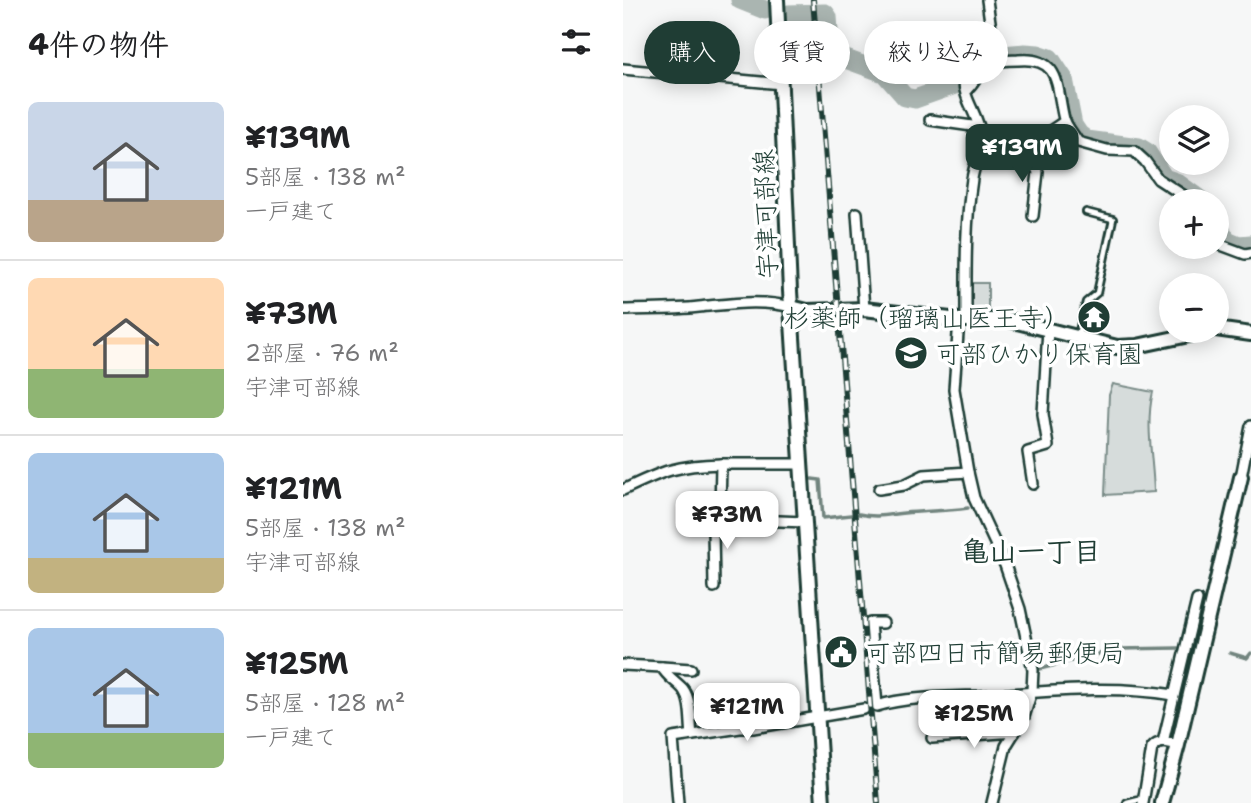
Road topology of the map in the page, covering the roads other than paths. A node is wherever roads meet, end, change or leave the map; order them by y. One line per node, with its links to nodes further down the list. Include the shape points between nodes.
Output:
1 (777, 0): 4 (main road, 宇津可部線)
2 (987, 0): 5 (street, via 990,49 966,70)
3 (623, 68): 4 (street)
4 (782, 85): 17 (main road, 宇津可部線)
5 (966, 90): 7 (street, via 989,64 1032,59 1043,63 1056,78); 8 (street)
6 (930, 120): 8 (street)
7 (1065, 121): 9 (street); 11 (street, via 1078,142 1134,151)
8 (979, 127): 10 (street)
9 (1025, 148): 10 (street, via 1011,154); 14 (street, via 1038,172)
10 (979, 154): 20 (street, via 972,178)
11 (1174, 189)
12 (1087, 212): 24 (lane, via 1113,219 1097,293 1086,302)
13 (857, 213): 18 (street)
14 (1033, 216)
15 (1229, 248): 16 (street)
16 (1251, 253)
17 (791, 307): 18 (main road); 19 (street, via 741,302); 28 (main road, 宇津可部線)
18 (864, 309): 20 (main road)
19 (623, 310)
20 (963, 320): 21 (main road, via 1009,320); 29 (street, via 954,389)
21 (1048, 329): 24 (main road); 31 (street, via 1043,414 1048,446 1028,452)
22 (1229, 330): 23 (main road)
23 (1251, 334)
24 (1078, 336): 25 (main road, via 1117,347)
25 (1159, 340)
26 (1251, 426): 30 (street)
27 (721, 464): 28 (street); 33 (street, via 665,470); 34 (street)
28 (802, 464): 35 (main road, 宇津可部線)
29 (968, 472): 32 (street, via 924,475 904,485); 42 (street, via 974,498 1020,609 1033,670)
30 (1241, 477): 50 (main road)
31 (1033, 484)
32 (879, 489)
33 (623, 490)
34 (720, 511): 35 (street, via 725,519); 36 (street, via 713,530)
35 (805, 522): 45 (main road, 宇津可部線)
36 (714, 587)
37 (1197, 600): 43 (street)
38 (883, 623): 42 (street, via 870,623 877,706)
39 (623, 666): 40 (street)
40 (662, 667): 41 (street); 47 (street, via 687,697)
41 (691, 669)
42 (1032, 691): 43 (street, via 1138,689); 46 (street)
43 (1174, 695): 49 (street)
44 (865, 709): 45 (street)
45 (817, 717): 47 (street); 53 (main road, 宇津可部線)
46 (1015, 732): 48 (street); 54 (street, via 1006,746)
47 (692, 735): 52 (street, via 673,738)
48 (932, 738)
49 (1163, 742): 50 (street); 51 (street, via 1152,748)
50 (1178, 745): 56 (main road)
51 (1144, 801): 55 (lane)
52 (678, 803)
53 (823, 803)
54 (992, 803)
55 (1127, 803)
56 (1162, 803)

